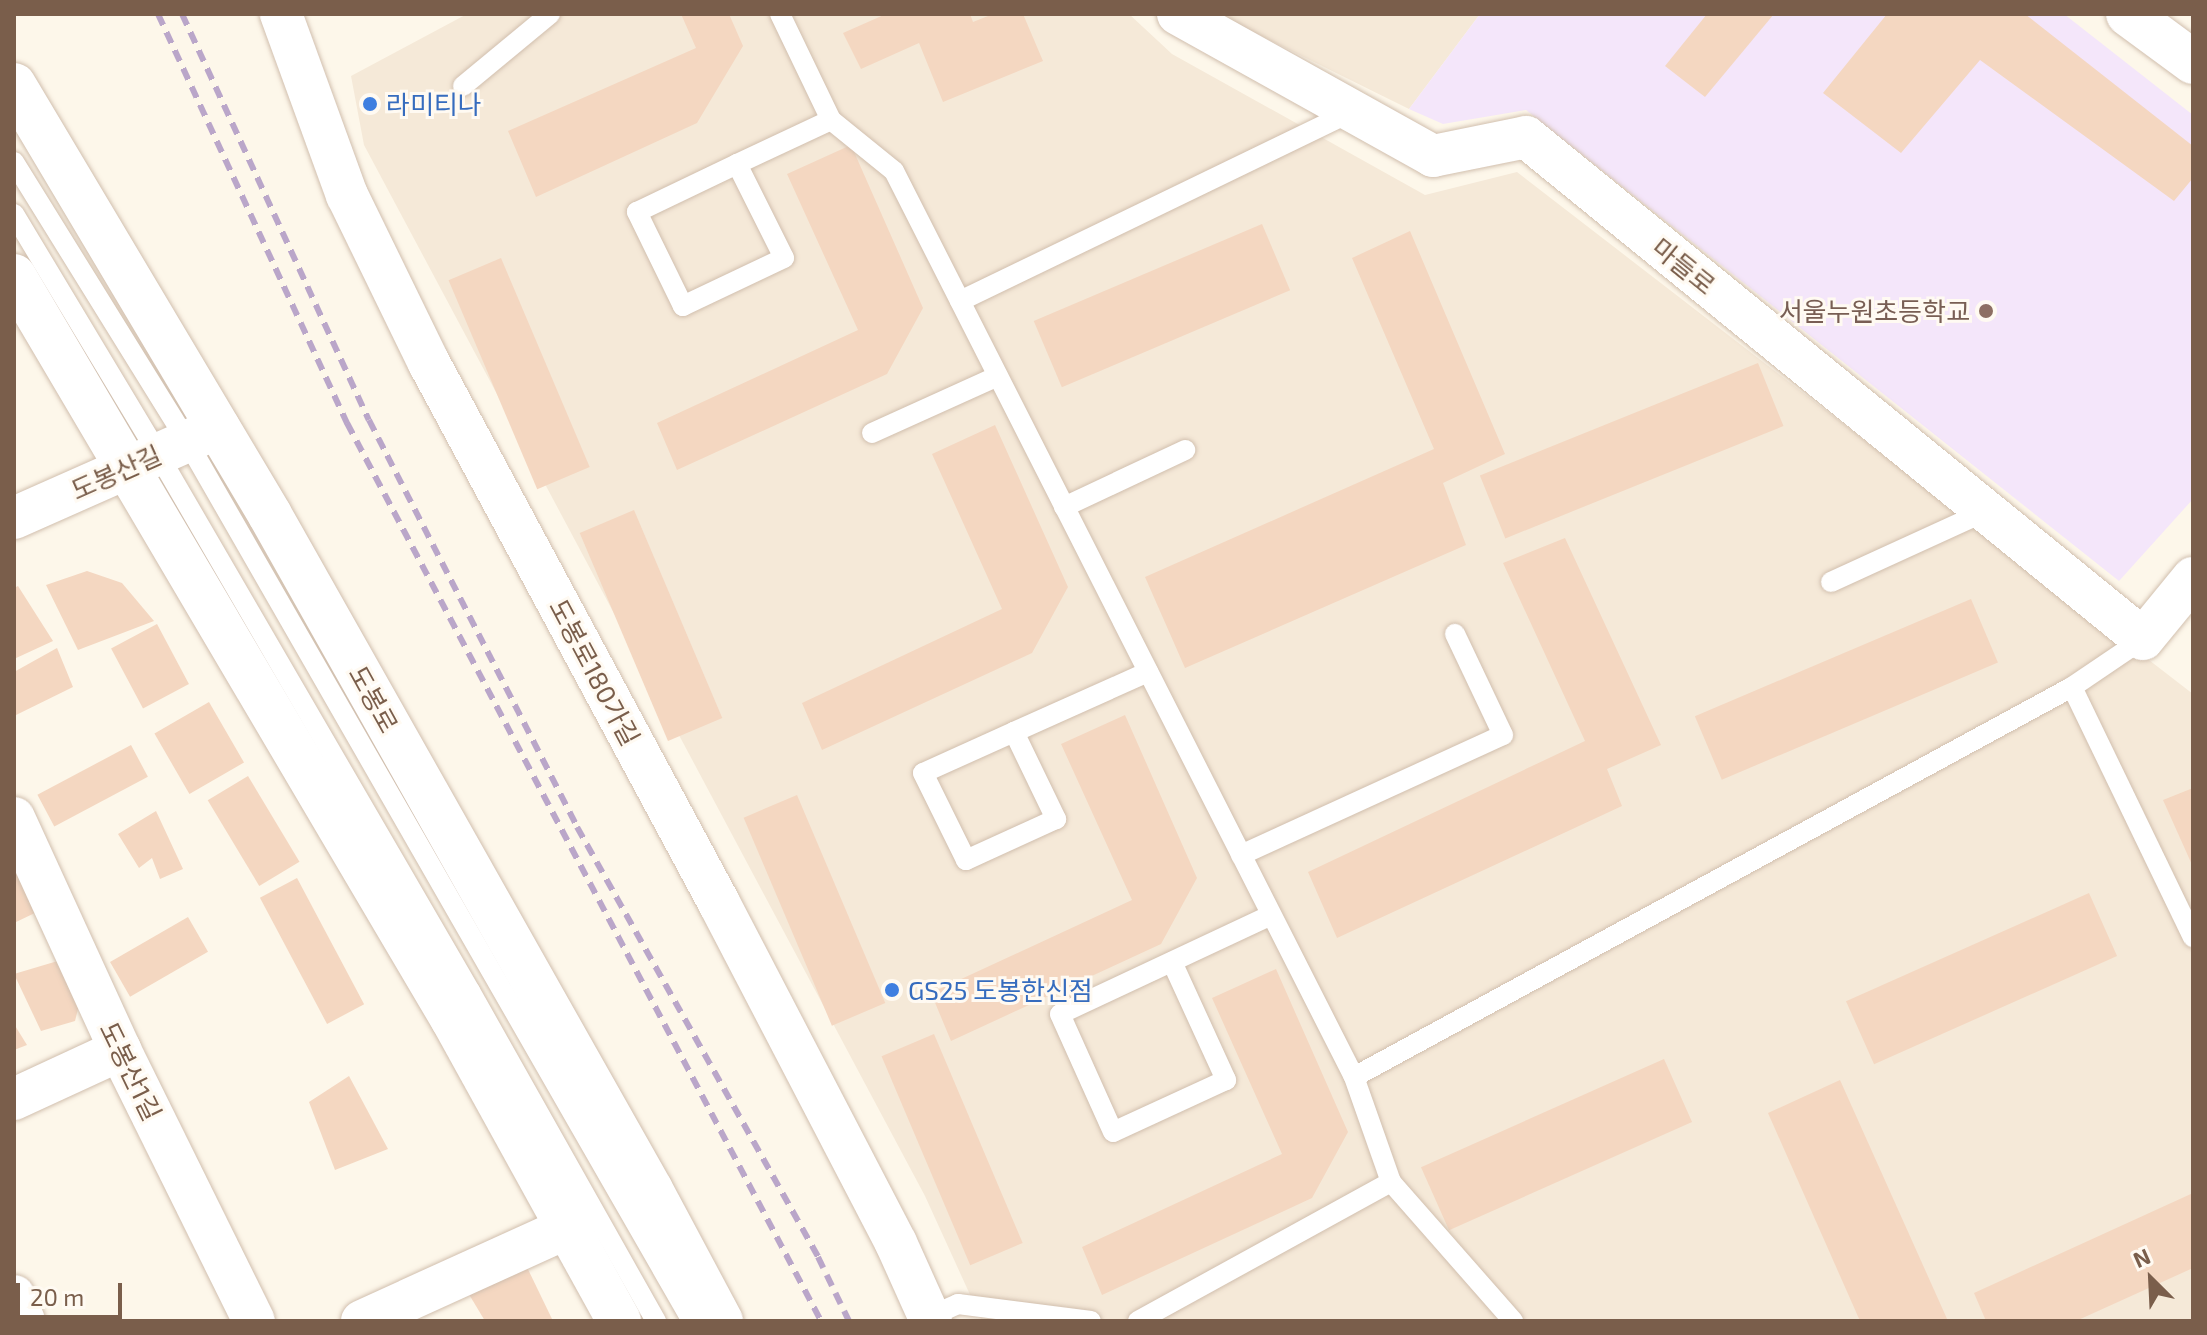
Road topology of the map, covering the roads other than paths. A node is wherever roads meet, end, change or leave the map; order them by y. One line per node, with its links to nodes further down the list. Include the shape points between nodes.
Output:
1 (281, 14): 42 (street, 도봉로180가길, via 347,195 429,363 733,931 896,1243)
2 (550, 14): 8 (lane)
3 (780, 14): 10 (lane)
4 (1178, 14): 9 (street, 마들로)
5 (2128, 14): 6 (main road)
6 (2193, 62)
7 (14, 85): 18 (main road, 도봉로)
8 (463, 86)
9 (1353, 111): 15 (lane); 21 (street, 마들로, via 1433,156 1526,137)
10 (831, 120): 12 (lane); 15 (lane, via 894,171)
11 (14, 162): 18 (lane)
12 (737, 164): 12 (lane, via 637,212 683,306 784,258)
13 (14, 214): 18 (lane)
14 (14, 276): 18 (main road, 도봉로)
15 (960, 301): 16 (lane)
16 (998, 376): 17 (lane); 20 (lane)
17 (872, 433)
18 (173, 447): 22 (street, 도봉산길); 39 (main road, 도봉로, via 453,1020); 47 (lane); 48 (lane); 49 (main road, 도봉로, via 651,1190)
19 (1185, 450): 20 (lane)
20 (1064, 507): 27 (lane)
21 (1986, 511): 24 (lane); 25 (street, 마들로)
22 (14, 518)
23 (2193, 578): 25 (street)
24 (1831, 582)
25 (2167, 631): 28 (lane)
26 (1455, 634): 31 (lane, via 1503,735)
27 (1148, 672): 29 (lane); 31 (lane)
28 (2072, 687): 33 (lane); 36 (lane)
29 (1014, 732): 29 (lane, via 923,773 966,860 1056,819)
30 (14, 818): 35 (street, 도봉산1길)
31 (1241, 855): 32 (lane)
32 (1271, 915): 34 (lane); 36 (lane)
33 (2193, 937)
34 (1172, 962): 34 (lane, via 1060,1014 1113,1132 1226,1080)
35 (120, 1050): 37 (street); 44 (street, 도봉산1길)
36 (1354, 1077): 38 (lane)
37 (14, 1099)
38 (1391, 1182): 51 (lane); 52 (lane)
39 (569, 1227): 41 (street); 46 (main road, 도봉로)
40 (14, 1296): 43 (street)
41 (441, 1304): 45 (street)
42 (930, 1319): 50 (lane, via 958,1304)
43 (24, 1321)
44 (254, 1321)
45 (362, 1321)
46 (619, 1321)
47 (656, 1321)
48 (692, 1321)
49 (721, 1321)
50 (1091, 1321)
51 (1138, 1321)
52 (1513, 1321)

